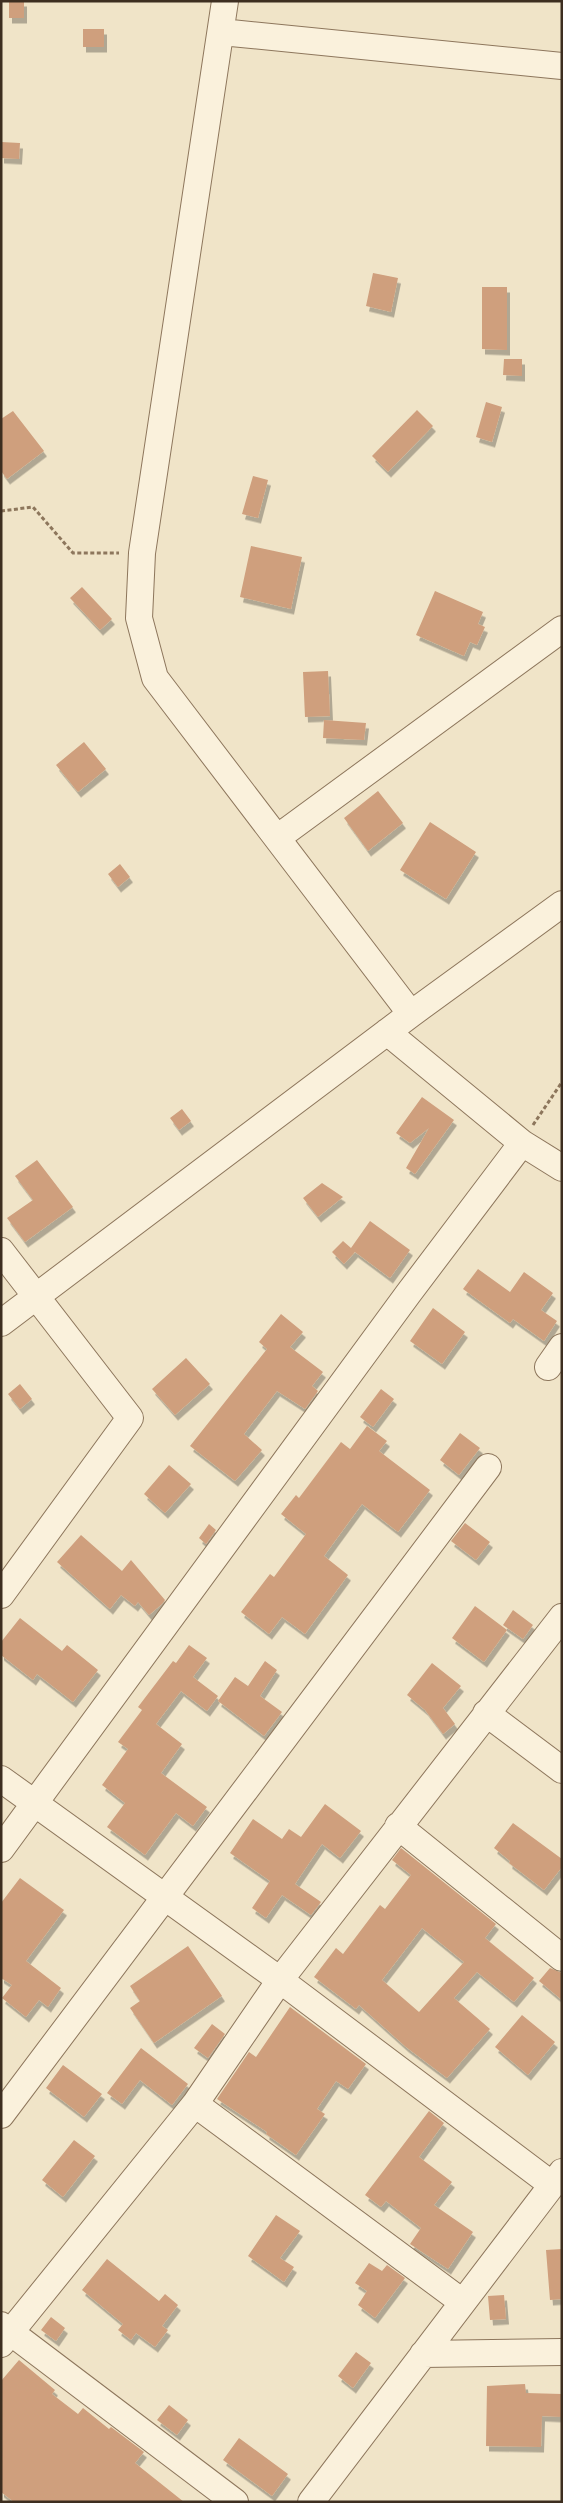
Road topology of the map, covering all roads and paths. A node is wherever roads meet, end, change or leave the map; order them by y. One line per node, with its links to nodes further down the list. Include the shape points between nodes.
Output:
1 (225, 1): 2 (street)
2 (221, 32): 3 (street); 5 (street)
3 (562, 66)
4 (1, 511): 5 (path, via 33,507 73,553)
5 (142, 553): 7 (street, via 139,618 155,678)
6 (562, 629): 7 (street)
7 (276, 838): 9 (street)
8 (562, 904): 9 (street)
9 (410, 1014): 10 (street)
10 (387, 1032): 12 (street); 15 (street)
11 (562, 1082): 12 (path)
12 (522, 1142): 13 (street); 23 (street)
13 (562, 1168)
14 (1, 1251): 15 (street)
15 (37, 1298): 16 (street); 18 (street, via 130,1418)
16 (1, 1323)
17 (488, 1467): 26 (street)
18 (1, 1595)
19 (562, 1617): 20 (street)
20 (486, 1712): 21 (street); 24 (street)
21 (562, 1770)
22 (1, 1779): 23 (street)
23 (35, 1804): 25 (street); 26 (street)
24 (398, 1826): 27 (street); 28 (street)
25 (1, 1849)
26 (164, 1898): 28 (street); 30 (street)
27 (562, 1958)
28 (280, 1980): 29 (street); 31 (street)
29 (195, 2104): 32 (street); 33 (street)
30 (1, 2116)
31 (552, 2191): 32 (street)
32 (462, 2301): 35 (street)
33 (4, 2334): 36 (street)
34 (562, 2352): 35 (street)
35 (423, 2354): 37 (street)
36 (235, 2502)
37 (311, 2502)

